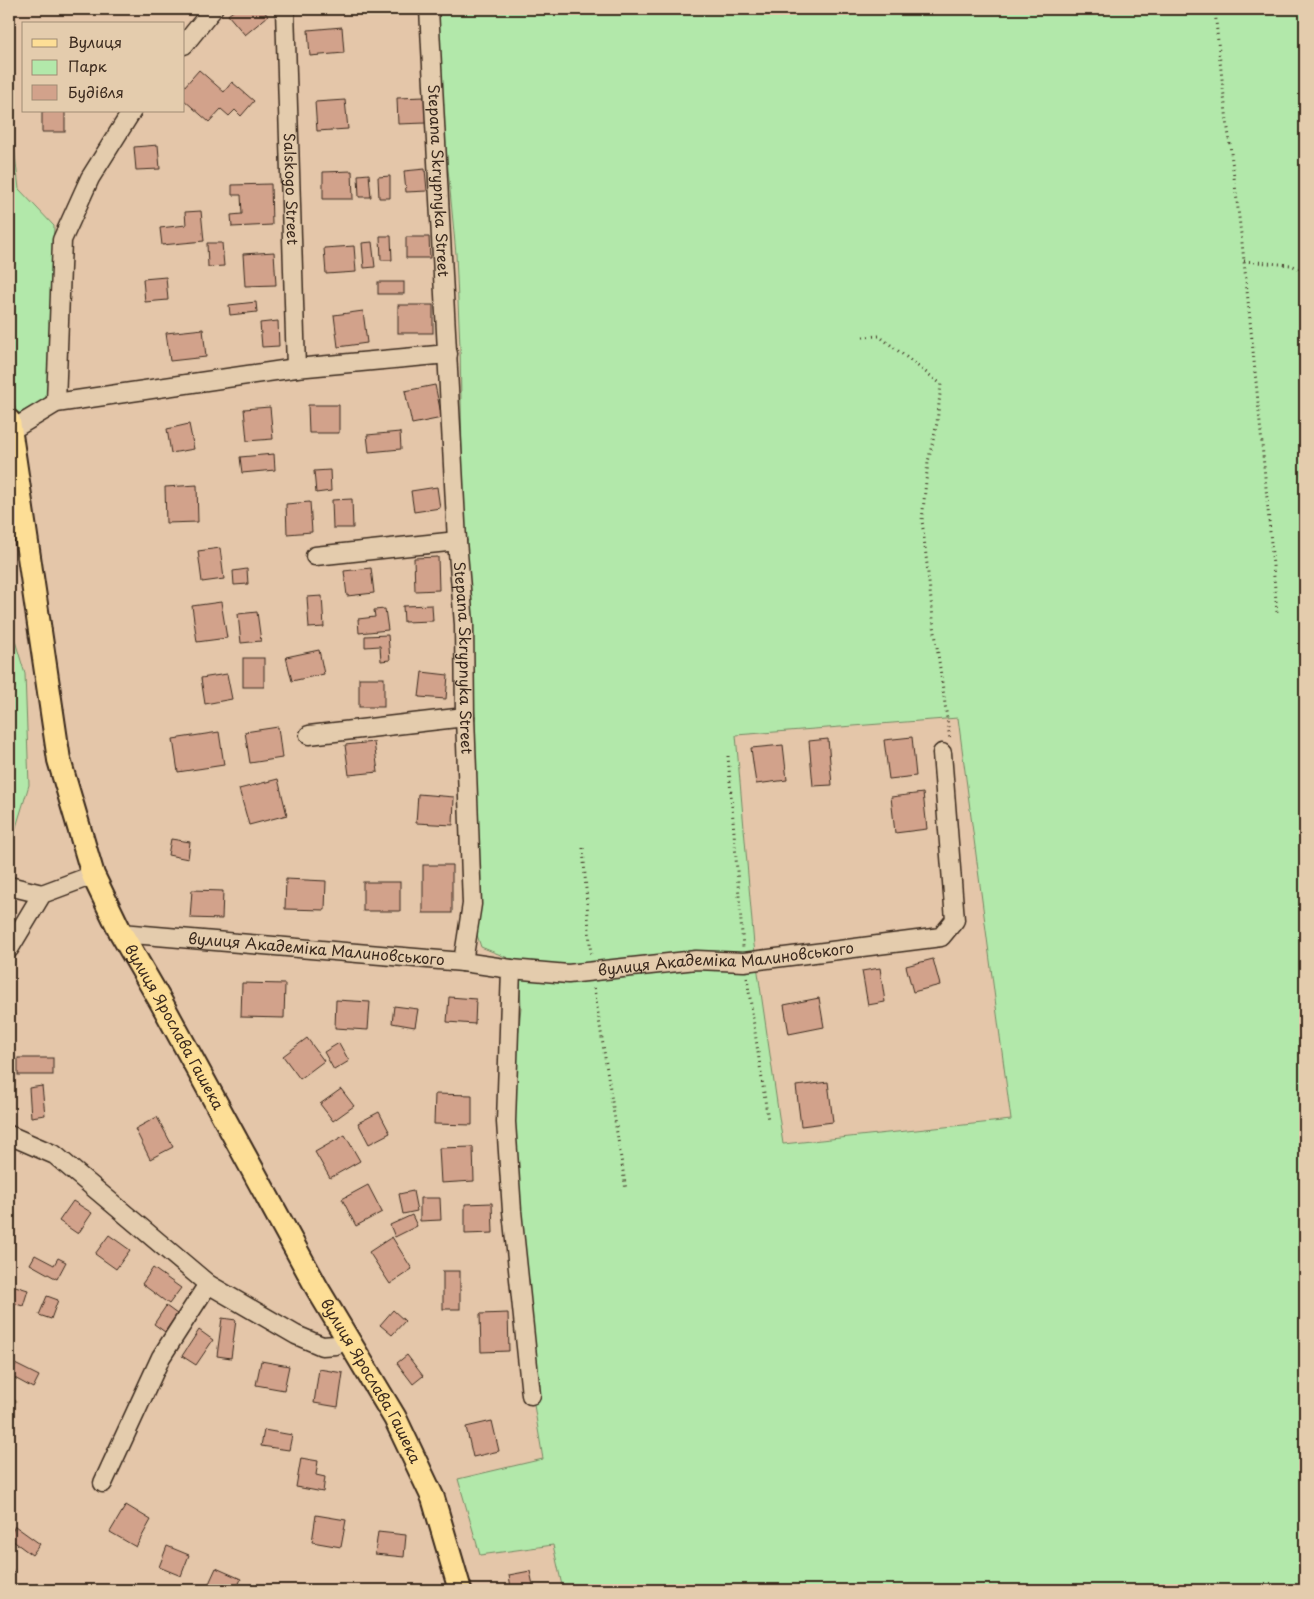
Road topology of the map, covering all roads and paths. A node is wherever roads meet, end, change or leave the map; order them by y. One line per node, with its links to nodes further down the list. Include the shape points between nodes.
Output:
1 (213, 9): 5 (street)
2 (285, 9): 11 (street, Salskogo Street)
3 (429, 9): 10 (street, Stepana Skrypnyka Street)
4 (1214, 9): 7 (path)
5 (185, 45)
6 (131, 112): 12 (street, via 90,178 62,240)
7 (1244, 261): 8 (path, via 1291,265); 16 (path)
8 (1305, 271)
9 (863, 337): 19 (path, via 878,336 941,384 922,520 950,741)
10 (448, 354): 11 (street); 14 (street, Stepana Skrypnyka Street)
11 (296, 368): 12 (street)
12 (56, 403): 13 (street)
13 (10, 426): 22 (main road, вулиця Ярослава Гашека, via 60,760)
14 (457, 540): 15 (street); 17 (street, Stepana Skrypnyka Street, via 464,624)
15 (315, 556)
16 (1277, 612)
17 (464, 717): 18 (street); 27 (street, Stepana Skrypnyka Street, via 472,904)
18 (308, 735)
19 (942, 753): 28 (street, вулиця Академіка Малиновського, via 955,920 941,936)
20 (728, 756): 28 (path)
21 (584, 848): 30 (path)
22 (93, 875): 24 (street); 25 (main road, вулиця Ярослава Гашека)
23 (9, 886): 24 (street)
24 (42, 894): 26 (street)
25 (121, 933): 27 (street, вулиця Академіка Малиновського); 35 (main road, вулиця Ярослава Гашека)
26 (9, 949)
27 (463, 962): 29 (street, вулиця Академіка Малиновського)
28 (744, 962): 30 (street, вулиця Академіка Малиновського, via 696,960); 31 (path)
29 (511, 969): 30 (street, вулиця Академіка Малиновського, via 568,974); 36 (street, via 506,1122)
30 (592, 972): 33 (path)
31 (768, 1120)
32 (9, 1135): 34 (street, via 55,1155)
33 (626, 1190)
34 (208, 1284): 35 (street, via 296,1335 322,1346 336,1345); 37 (street, via 161,1358)
35 (348, 1338): 38 (main road, вулиця Ярослава Гашека, via 396,1418 433,1498)
36 (532, 1395)
37 (103, 1483)
38 (460, 1590)

